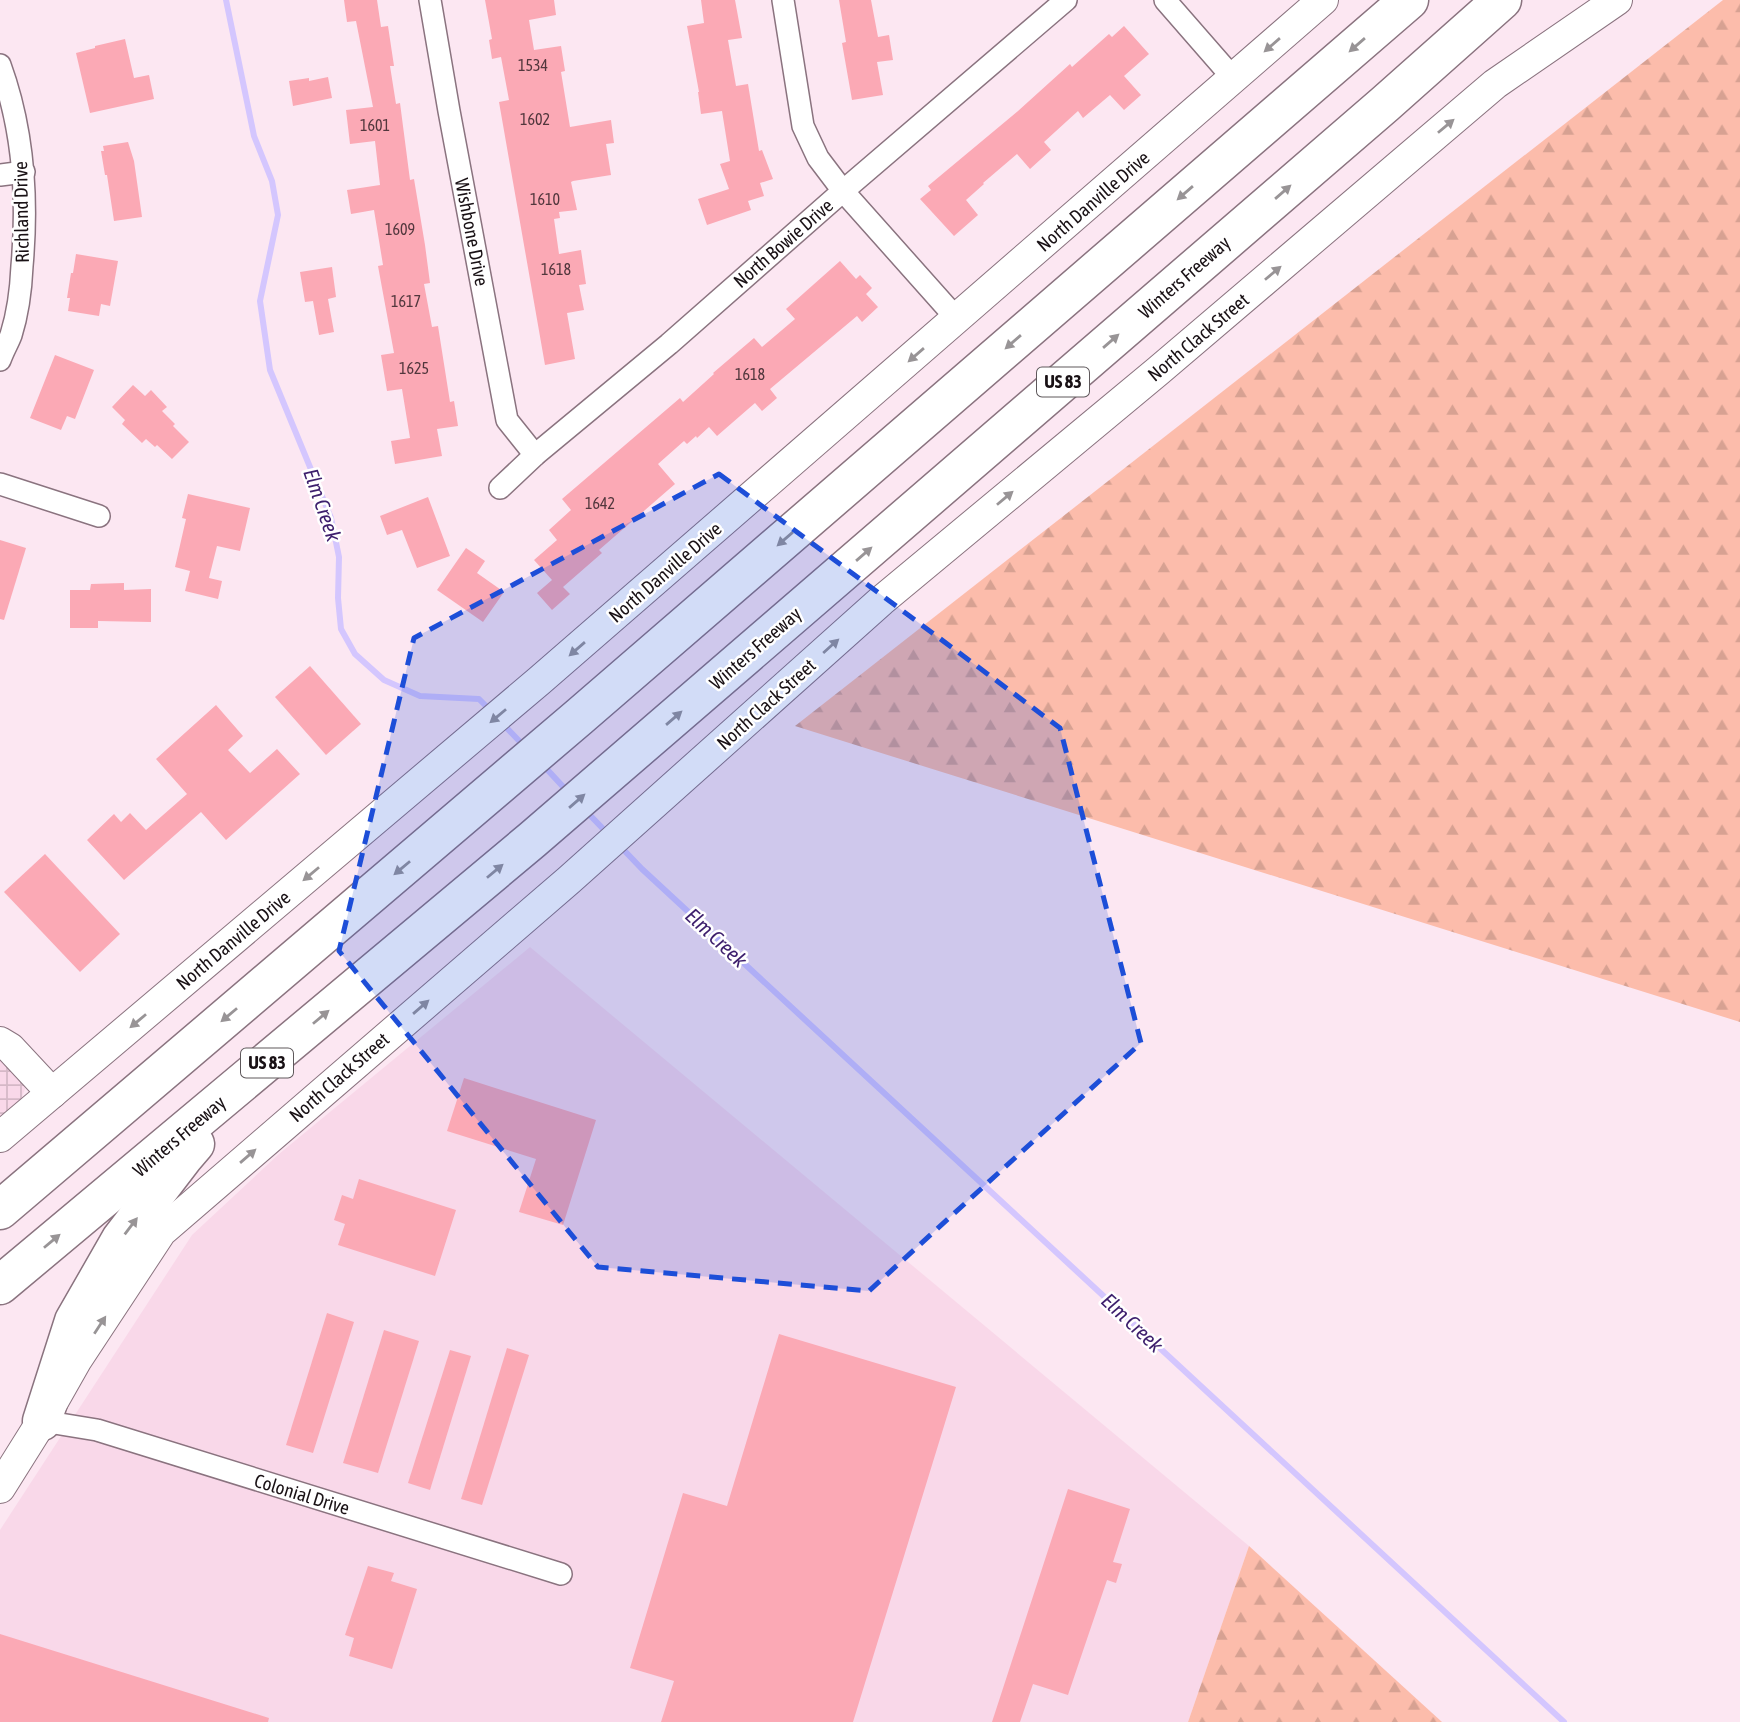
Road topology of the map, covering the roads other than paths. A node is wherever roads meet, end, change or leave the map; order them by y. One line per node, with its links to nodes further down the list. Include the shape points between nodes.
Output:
1 (430, 0): 18 (street, Wishbone Drive, via 507,420)
2 (783, 0): 15 (street, via 803,126 818,158)
3 (1066, 0): 15 (street, North Bowie Drive)
4 (1164, 0): 11 (street)
5 (1323, 0): 11 (main road, North Danville Drive, one-way to 11)
6 (1409, 0): 26 (highway, one-way to 26)
7 (1502, 0): 12 (highway, Winters Freeway / US 83)
8 (1527, 0): 12 (highway)
9 (1617, 0): 28 (main road, North Clack Street, one-way to 9, via 161,1231 569,880 881,601 1495,85)
10 (0, 65): 13 (street, Richland Drive)
11 (1233, 78): 16 (main road, North Danville Drive)
12 (1385, 104): 23 (highway, Winters Freeway / US 83, one-way to 12, via 622,763)
13 (24, 172): 14 (street); 17 (street, Richland Drive, via 21,288)
14 (0, 175)
15 (843, 191): 16 (street); 18 (street, North Bowie Drive)
16 (957, 319): 24 (main road, North Danville Drive, one-way to 24)
17 (0, 360)
18 (535, 455): 20 (street, North Bowie Drive)
19 (0, 484): 21 (street)
20 (500, 488)
21 (99, 516)
22 (0, 1042): 24 (main road)
23 (279, 1052): 27 (highway, Winters Freeway / US 83, one-way to 23); 28 (highway, one-way to 23, via 74,1321 121,1238 183,1158)
24 (52, 1093): 25 (main road, North Danville Drive)
25 (0, 1137)
26 (0, 1210)
27 (0, 1285)
28 (42, 1421): 29 (main road, North Clack Street); 30 (street, Colonial Drive, via 97,1430)
29 (0, 1488)
30 (561, 1574)

